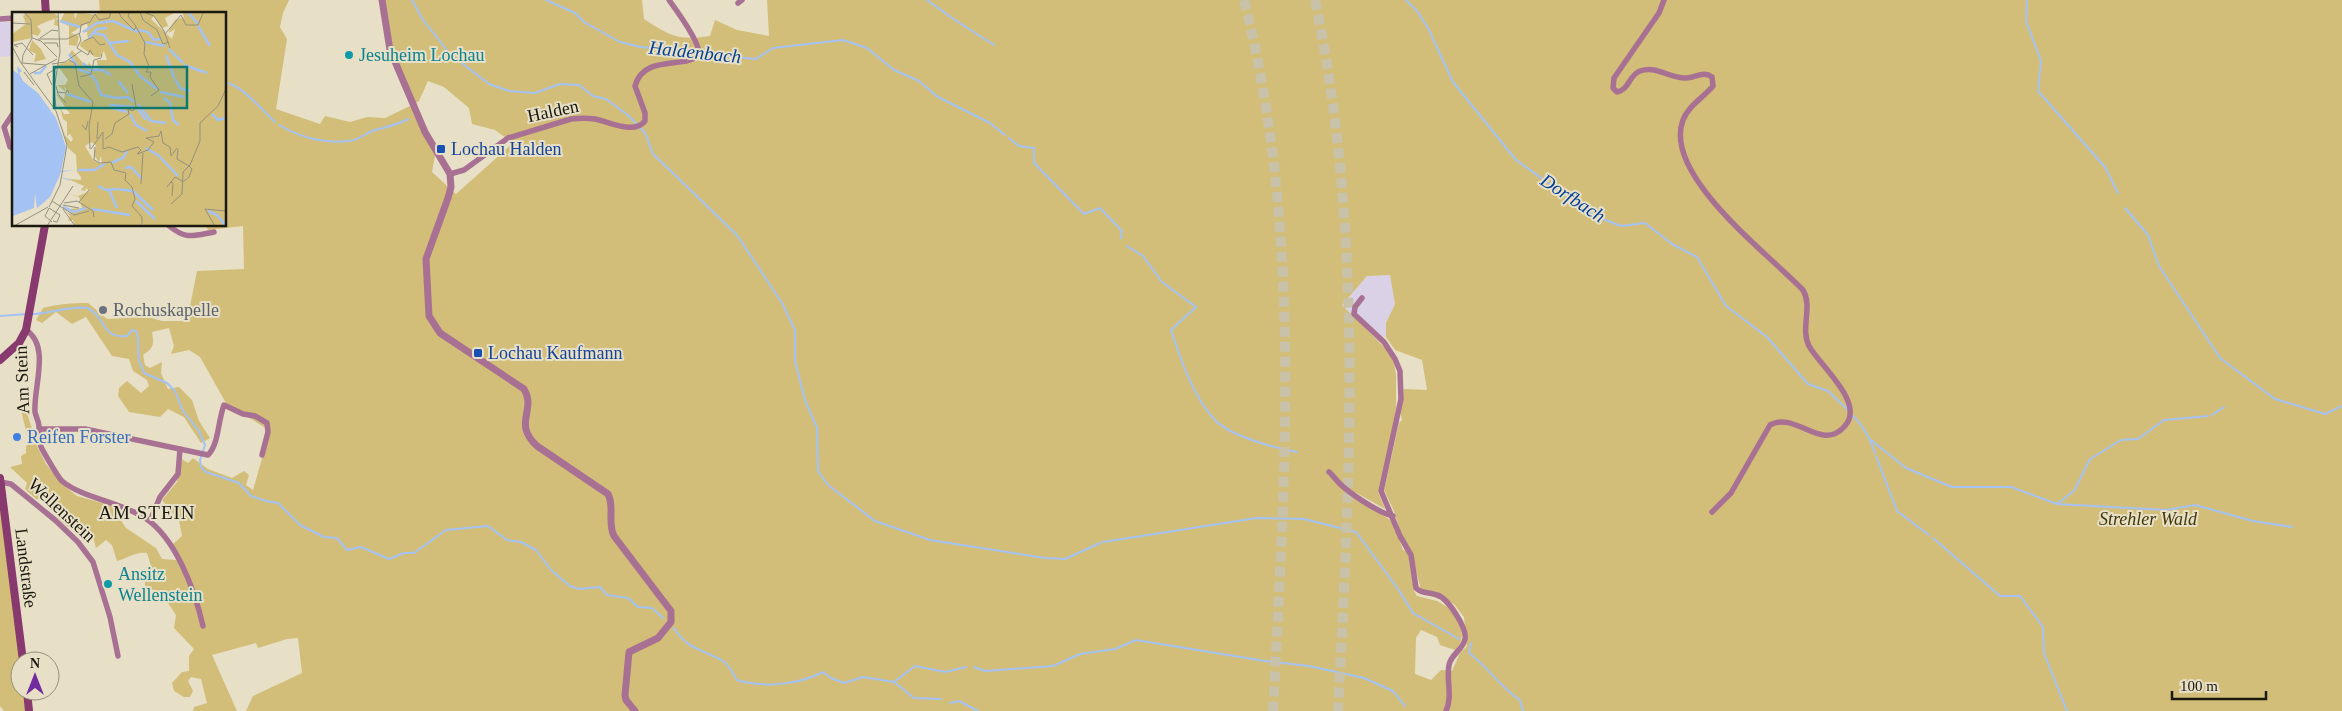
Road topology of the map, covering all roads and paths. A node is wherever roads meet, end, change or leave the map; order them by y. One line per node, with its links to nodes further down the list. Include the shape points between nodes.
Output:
1 (382, 0): 6 (street, via 390,50 425,132)
2 (669, 0): 6 (street, Halden, via 698,54 661,64 640,75 636,91 645,113 641,126 631,128 589,118 571,119 508,138 464,170)
3 (1664, 0): 19 (street, via 1659,13 1614,78 1613,88 1617,92 1622,91 1633,76 1644,70 1657,70 1685,79 1705,73 1712,77 1713,86 1683,119 1681,142 1684,156 1718,206 1803,290 1808,304 1807,341 1844,393 1850,413 1847,425 1827,436 1783,421 1770,425 1731,493)
4 (12, 115): 5 (street, via 4,127)
5 (12, 148)
6 (450, 174): 25 (street, via 448,198 426,258 428,309 432,322 440,333 524,389 528,399 525,425 528,438 608,494 612,504 614,536 670,610 671,622 658,638 629,652 625,695)
7 (44, 226): 11 (main road)
8 (169, 226): 9 (street, via 188,236)
9 (214, 232)
10 (1362, 298): 20 (street, via 1355,306 1354,314 1384,342 1398,365 1401,378 1401,399 1382,486 1382,495)
11 (26, 330): 12 (main road, via 19,344); 13 (street, Am Stein, via 38,343 35,412)
12 (0, 360)
13 (39, 429): 14 (street, via 85,428); 21 (street, Am Stein, via 41,446 62,480)
14 (180, 449): 15 (street, via 210,453 224,405 267,423); 21 (street, via 178,474 160,498)
15 (262, 455)
16 (1329, 472): 20 (street, via 1340,484)
17 (0, 478): 18 (main road, Landstraße)
18 (0, 482): 23 (main road, Landstraße); 24 (street, Wellenstein, via 11,484 54,520 78,542 93,562)
19 (1712, 512)
20 (1393, 516): 26 (street, via 1413,560 1416,588 1437,594 1444,600 1465,634 1464,642 1449,666 1450,698)
21 (150, 521): 22 (street, Am Stein, via 173,549 195,598)
22 (203, 626)
23 (22, 651)
24 (118, 656)
25 (635, 711)
26 (1446, 711)

